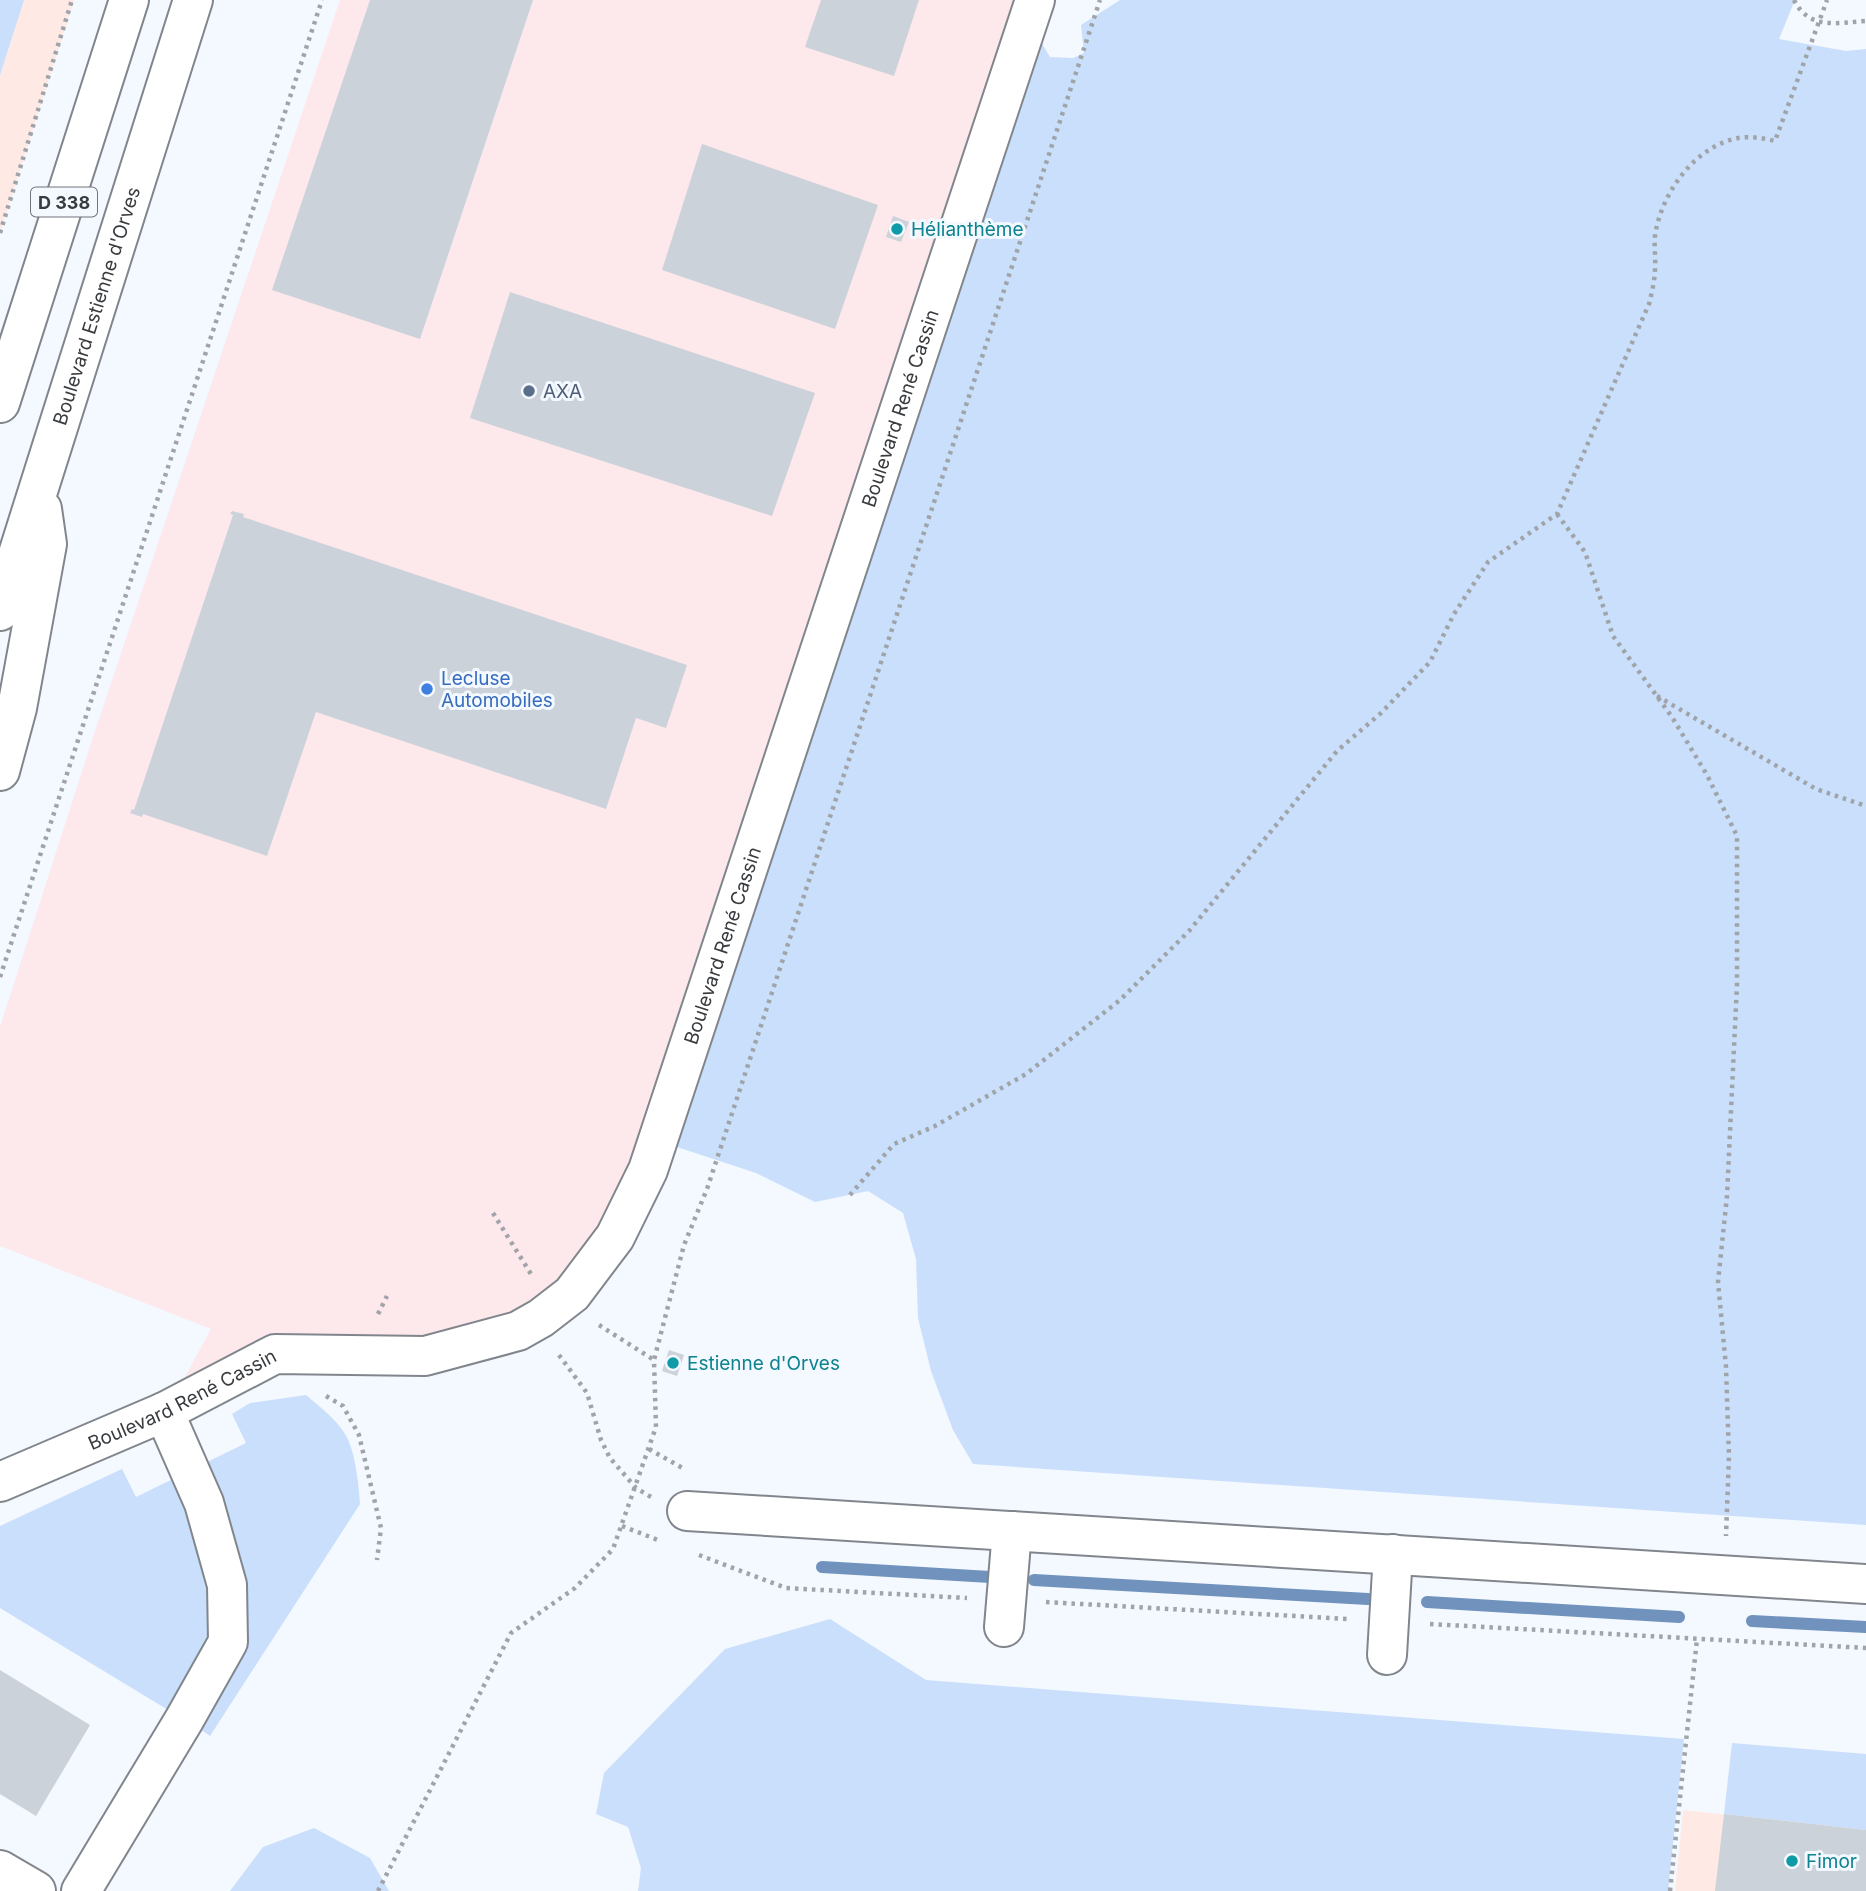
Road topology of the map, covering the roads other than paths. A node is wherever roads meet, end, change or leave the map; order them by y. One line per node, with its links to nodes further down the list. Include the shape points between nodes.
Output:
1 (129, 0): 4 (street, D 338)
2 (192, 0): 5 (street, Boulevard Estienne d'Orves / D 338)
3 (1035, 0): 8 (street, Boulevard René Cassin, via 648,1170 615,1237 572,1294 518,1331 425,1356 275,1354)
4 (0, 403)
5 (39, 489): 6 (street, Boulevard Estienne d'Orves / D 338); 7 (street, via 47,544 18,708)
6 (0, 611)
7 (0, 771)
8 (164, 1412): 9 (street, Boulevard René Cassin); 18 (street, via 208,1515 227,1585 228,1642)
9 (0, 1482)
10 (687, 1511): 11 (street)
11 (1012, 1531): 12 (street); 14 (street)
12 (1393, 1554): 13 (street); 15 (street)
13 (1866, 1584)
14 (1006, 1614)
15 (1388, 1638)
16 (0, 1870): 17 (street)
17 (36, 1891)
18 (81, 1891)

